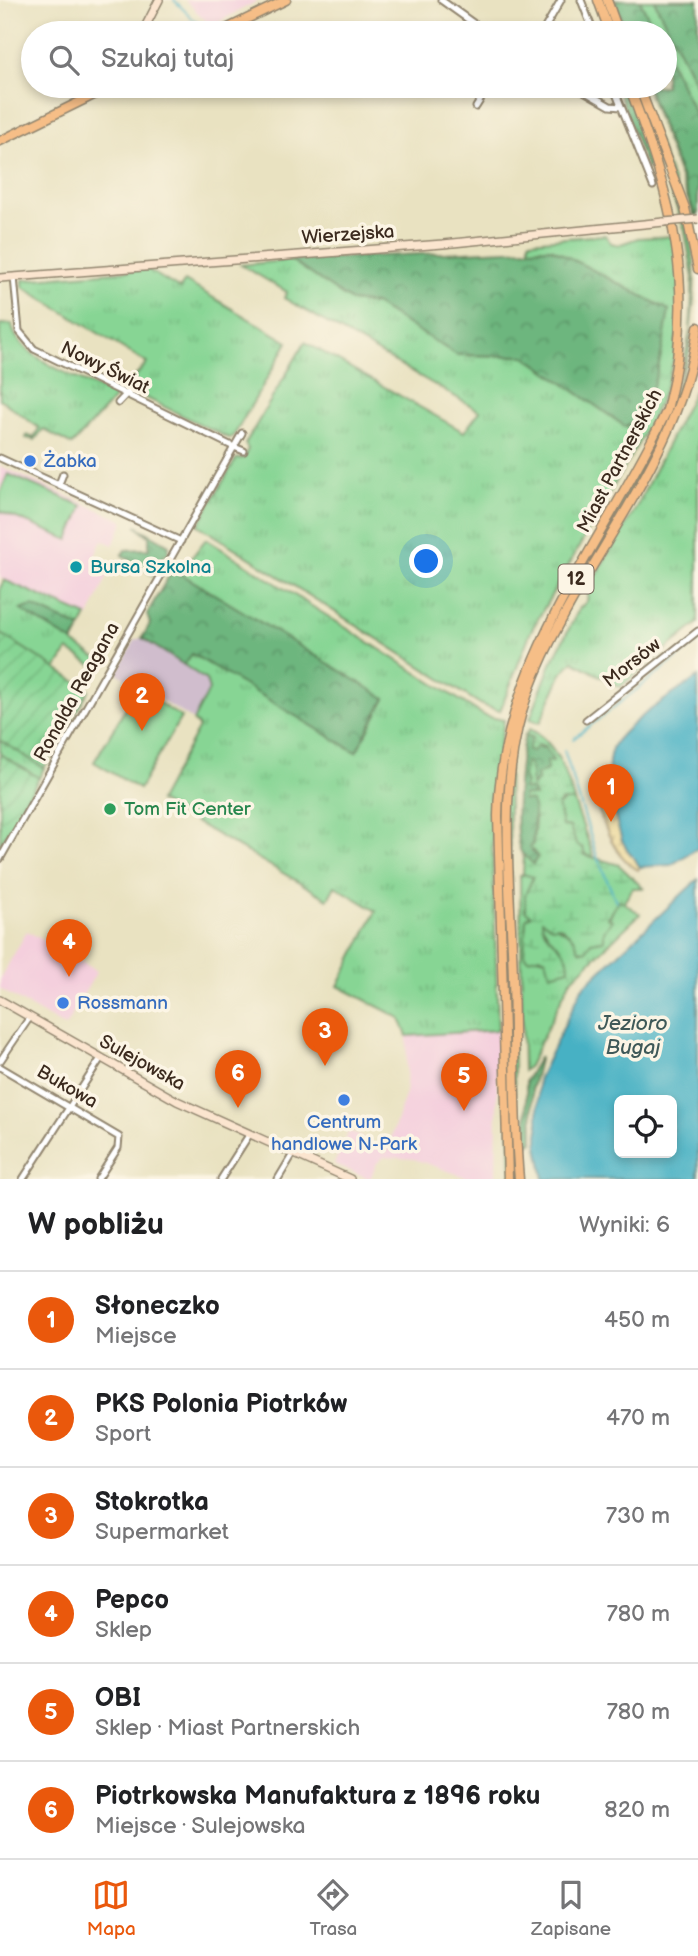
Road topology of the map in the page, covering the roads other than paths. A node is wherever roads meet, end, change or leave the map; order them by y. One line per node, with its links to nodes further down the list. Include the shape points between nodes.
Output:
1 (159, 0): 8 (street)
2 (286, 0): 9 (main road)
3 (444, 0): 10 (street)
4 (561, 0): 11 (street)
5 (581, 0): 12 (street)
6 (597, 0): 13 (main road)
7 (607, 0): 14 (main road)
8 (148, 21)
9 (243, 21)
10 (471, 21)
11 (549, 21)
12 (589, 21)
13 (605, 21)
14 (615, 21)
15 (87, 98): 23 (main road)
16 (482, 98): 21 (street)
17 (596, 98): 22 (street)
18 (618, 98): 22 (street)
19 (633, 98): 29 (main road, via 681,226)
20 (644, 98): 26 (main road, via 685,208)
21 (476, 107)
22 (621, 107): 24 (street)
23 (0, 141)
24 (653, 186)
25 (698, 219): 27 (street, Wierzejska, bridge, via 443,244)
26 (698, 269)
27 (14, 276): 28 (street, Wierzejska); 34 (street, Nowy Świat, via 18,328 25,341 48,358)
28 (0, 278)
29 (691, 291)
30 (691, 302): 58 (main road, Miast Partnerskich / 12, via 686,350 667,410 540,644 520,687 506,740 498,816)
31 (698, 327): 32 (main road, Miast Partnerskich / 12)
32 (697, 339): 59 (main road, Miast Partnerskich / 12, via 674,416 543,657 516,732 509,817)
33 (137, 383): 34 (street)
34 (126, 396): 35 (street); 37 (street, Nowy Świat)
35 (118, 403)
36 (242, 433): 37 (street)
37 (234, 447): 38 (street, Nowy Świat); 42 (street)
38 (244, 451)
39 (0, 458): 41 (street)
40 (63, 474): 41 (street)
41 (59, 484): 42 (street)
42 (181, 541): 45 (street, Ronalda Reagana, via 137,626)
43 (698, 631): 44 (street, Morsów)
44 (586, 720)
45 (0, 859)
46 (0, 1000): 47 (street, Sulejowska)
47 (30, 1017): 48 (street, Sulejowska); 49 (street)
48 (101, 1058): 50 (street); 51 (street, Sulejowska)
49 (0, 1064): 50 (street, Bukowa)
50 (69, 1107): 53 (street); 54 (street, Bukowa, via 117,1136 119,1145)
51 (249, 1135): 52 (street, Sulejowska); 55 (street)
52 (293, 1154): 56 (street); 57 (street, Sulejowska)
53 (23, 1179)
54 (97, 1179)
55 (221, 1179)
56 (278, 1179)
57 (349, 1179)
58 (508, 1179)
59 (519, 1179)

